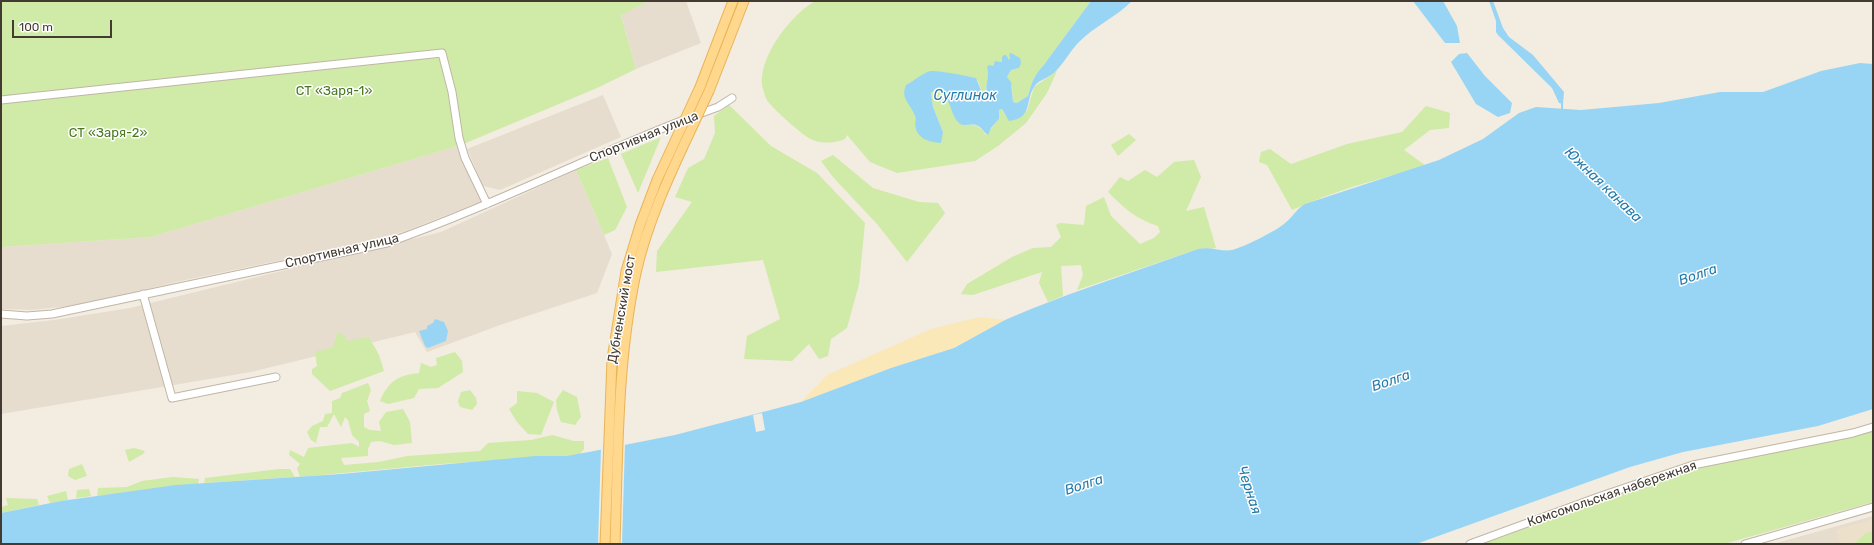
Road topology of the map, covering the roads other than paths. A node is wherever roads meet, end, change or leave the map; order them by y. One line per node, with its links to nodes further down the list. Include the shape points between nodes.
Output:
1 (733, 1): 11 (main road, Дубненский мост, bridge, via 700,87 657,180 626,271 612,359)
2 (744, 1): 12 (main road, Дубненский мост, bridge, via 709,91 667,184 636,272 622,360)
3 (732, 98): 5 (street, Спортивная улица, via 718,107 612,148)
4 (1, 100): 5 (street, via 442,53 452,92 459,138 465,158)
5 (487, 204): 6 (street, Спортивная улица, via 387,243)
6 (143, 294): 7 (street, Спортивная улица, via 52,314); 8 (street, via 172,398)
7 (1, 314)
8 (276, 377)
9 (1873, 427): 13 (street, Комсомольская набережная, via 1693,465)
10 (1873, 507): 14 (street)
11 (605, 544)
12 (615, 544)
13 (1470, 544)
14 (1745, 544)

